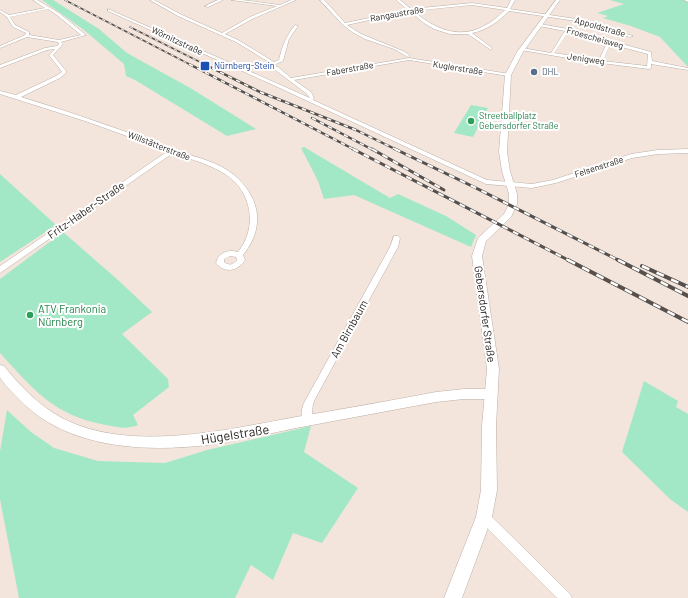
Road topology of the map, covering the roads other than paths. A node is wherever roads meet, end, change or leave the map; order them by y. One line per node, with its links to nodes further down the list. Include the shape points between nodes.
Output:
1 (35, 0): 15 (street)
2 (162, 0): 10 (street)
3 (221, 0): 13 (street)
4 (233, 0): 14 (street)
5 (294, 0): 14 (street)
6 (322, 0): 22 (street)
7 (398, 0): 18 (street)
8 (468, 0): 12 (street)
9 (513, 0): 16 (street)
10 (154, 1): 27 (street, Wörnitzstraße, via 179,16)
11 (556, 2): 20 (main road, Gebersdorfer Straße)
12 (472, 4): 16 (street, Rangaustraße); 18 (street, Rangaustraße)
13 (207, 6)
14 (279, 6): 27 (street)
15 (48, 8): 21 (street); 30 (street, via 84,35)
16 (508, 9): 20 (street, Rangaustraße); 26 (street, via 488,27)
17 (110, 10): 47 (street, Wörnitzstraße)
18 (412, 10): 22 (street, Rangaustraße); 26 (street, via 439,30)
19 (0, 11): 21 (street)
20 (546, 15): 23 (main road, Gebersdorfer Straße); 29 (street, Appoldstraße, via 585,22)
21 (8, 16): 28 (street, via 14,26 28,33)
22 (344, 24): 37 (street, via 364,37)
23 (540, 25): 25 (street, Froescheisweg); 35 (main road, Gebersdorfer Straße)
24 (296, 26): 40 (street, via 283,47 281,61)
25 (567, 30): 31 (street, Froescheisweg); 36 (street)
26 (468, 32): 34 (street)
27 (223, 34): 40 (street, Wörnitzstraße, via 245,45)
28 (27, 36): 30 (street); 32 (street)
29 (631, 36)
30 (59, 41): 33 (street, via 62,43)
31 (609, 42): 38 (street); 39 (street, Froescheisweg, via 650,52)
32 (0, 47)
33 (57, 47): 41 (street); 46 (street, via 51,55 64,72 58,78)
34 (491, 48)
35 (522, 49): 36 (street, Jenigweg); 43 (main road, Gebersdorfer Straße)
36 (552, 54): 38 (street, Jenigweg)
37 (408, 58): 43 (street, Kuglerstraße); 44 (street, Faberstraße)
38 (600, 62): 39 (street, Jenigweg, via 649,68)
39 (649, 62): 42 (street)
40 (275, 66): 44 (street, Wörnitzstraße)
41 (0, 67)
42 (688, 69)
43 (508, 75): 50 (main road, Gebersdorfer Straße, via 503,152)
44 (291, 79): 47 (street, Wörnitzstraße, via 308,93)
45 (0, 92): 46 (street, Willstätterstraße)
46 (17, 97): 48 (street, Willstätterstraße)
47 (311, 100): 50 (street, Wörnitzstraße, via 479,180)
48 (172, 151): 52 (street, Willstätterstraße, via 233,176 244,190 252,204 255,222 252,235); 53 (street, Fritz-Haber-Straße)
49 (688, 151): 50 (street, Felsenstraße, via 631,156 554,182 532,186)
50 (510, 185): 55 (main road, Gebersdorfer Straße, via 513,194 512,207 505,218 483,237 478,251 493,362)
51 (396, 238): 56 (street, Am Birnbaum, via 394,247 307,406)
52 (239, 255)
53 (0, 270)
54 (1, 373): 56 (street, Hügelstraße, via 33,405 53,419 80,430 114,438 184,441 222,437)
55 (491, 394): 56 (street, Hügelstraße, via 436,397); 57 (main road, Gebersdorfer Straße, via 489,490)
56 (307, 421)
57 (484, 517): 58 (main road, Gebersdorfer Straße); 59 (street)
58 (453, 598)
59 (566, 598)

